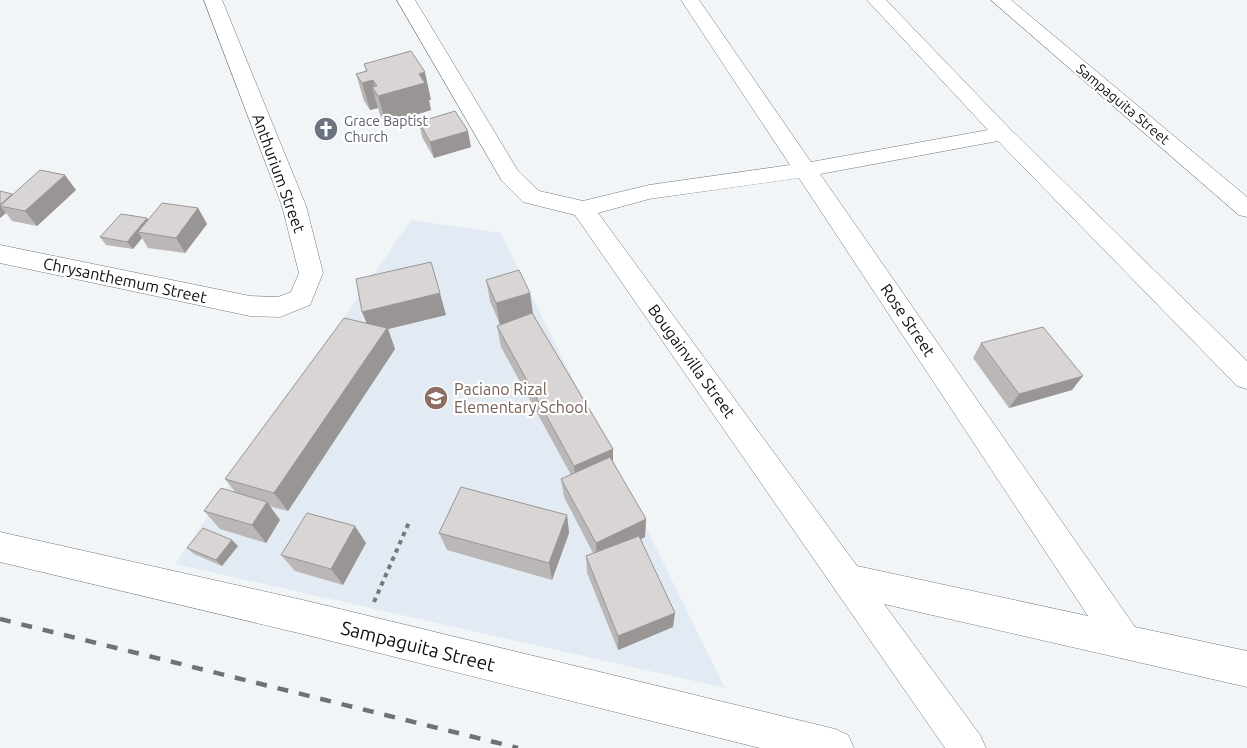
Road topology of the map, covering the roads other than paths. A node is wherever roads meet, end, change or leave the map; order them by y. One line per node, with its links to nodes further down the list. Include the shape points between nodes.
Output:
1 (214, 0): 11 (street, Anthurium Street, via 294,206 311,273 301,298 280,307)
2 (406, 0): 8 (street, via 510,176 531,197)
3 (690, 0): 7 (street, Rose Street)
4 (876, 0): 6 (street)
5 (1000, 0): 9 (street, Sampaguita Street)
6 (1003, 134): 7 (street); 12 (street)
7 (806, 170): 8 (street, via 649,192); 15 (street, Rose Street)
8 (583, 209): 14 (street, Bougainvilla Street)
9 (1247, 209)
10 (0, 254): 11 (street, Chrysanthemum Street)
11 (250, 306)
12 (1247, 378)
13 (0, 547): 17 (street, Sampaguita Street)
14 (848, 580): 15 (street); 18 (street, Bougainvilla Street)
15 (1124, 641): 16 (street)
16 (1247, 669)
17 (835, 748)
18 (967, 748)

